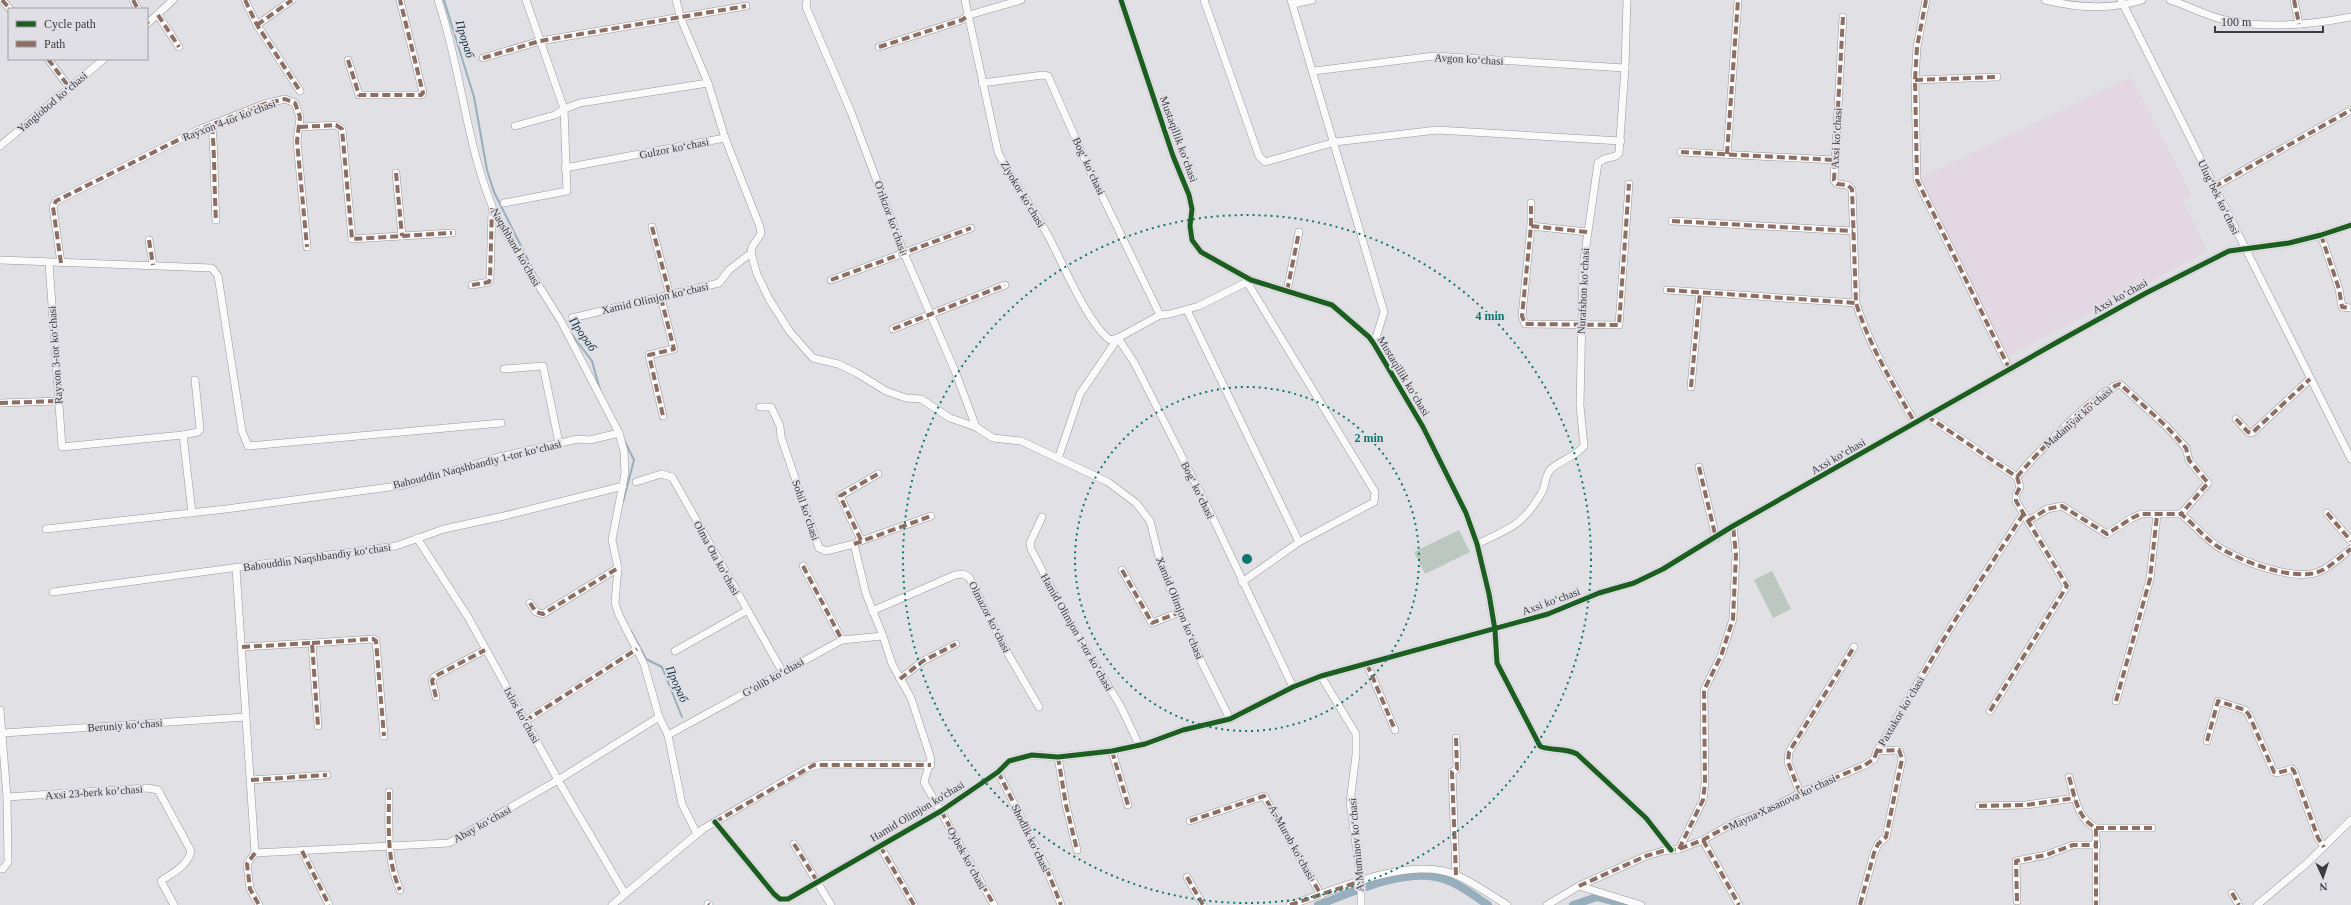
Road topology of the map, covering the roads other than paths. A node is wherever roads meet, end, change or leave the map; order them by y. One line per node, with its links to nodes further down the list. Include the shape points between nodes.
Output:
1 (2, 0): 25 (street)
2 (173, 0): 26 (street)
3 (245, 0): 33 (street)
4 (292, 0): 33 (street)
5 (400, 0): 40 (street, via 423,93 359,95)
6 (438, 0): 67 (street, Naqshband ko'chasi, via 455,61 482,183)
7 (526, 0): 34 (street)
8 (676, 0): 30 (street, Gulzor koʻchasi)
9 (965, 0): 27 (street, Ziyokor koʻchasi)
10 (1021, 0): 27 (street)
11 (1121, 0): 90 (street, Mustaqillik koʻchasi, via 1173,156 1189,195 1192,209 1192,240 1201,252)
12 (1204, 0): 55 (street, via 1259,156 1265,162)
13 (1312, 0): 21 (street)
14 (1627, 0): 41 (street, Nurafshon koʻchasi)
15 (1738, 0): 59 (street)
16 (1926, 0): 44 (street, via 1918,47)
17 (2045, 0): 23 (street, via 2084,7)
18 (2142, 0): 23 (street)
19 (2170, 0): 32 (street, via 2224,20 2255,25)
20 (2294, 0): 32 (street)
21 (1292, 2): 42 (street)
22 (807, 3): 84 (street, O'rikzor koʻchasi)
23 (2122, 3): 64 (street, Ulugʻbek koʻchasi)
24 (746, 6): 30 (street)
25 (9, 8)
26 (158, 15): 31 (street); 35 (street)
27 (969, 15): 36 (street, via 962,20); 46 (street, Ziyokor koʻchasi)
28 (1843, 17): 60 (street, Axsi koʻchasi)
29 (2351, 17): 32 (street)
30 (681, 19): 34 (street); 45 (street, Gulzor koʻchasi)
31 (148, 22)
32 (2299, 24)
33 (257, 25): 48 (street)
34 (540, 41): 37 (street); 49 (street)
35 (179, 47)
36 (880, 47)
37 (483, 58)
38 (49, 60): 47 (street)
39 (103, 60): 47 (street, Yangiobod koʻchasi)
40 (348, 60)
41 (1625, 68): 42 (street, Avgon koʻchasi, via 1434,56); 56 (street, Nurafshon koʻchasi)
42 (1314, 71): 55 (street)
43 (1997, 77): 44 (street)
44 (1916, 80): 109 (street, via 1917,180)
45 (708, 83): 49 (street, via 580,104); 54 (street, Gulzor koʻchasi)
46 (982, 83): 102 (street, Bogʻ koʻchasi, via 1043,74 1050,80 1089,169); 106 (street, Ziyokor koʻchasi, via 998,152 1005,168 1045,229 1072,284 1101,333 1110,340)
47 (68, 87): 57 (street, Yangiobod koʻchasi)
48 (300, 91)
49 (564, 109): 52 (street, via 555,115); 61 (street)
50 (2351, 110): 64 (street)
51 (212, 126): 53 (street, Rayxon 4-tor koʻchasi, via 264,104 285,99 295,103); 68 (street); 87 (street, Rayxon 4-tor koʻchasi, via 198,130 56,201 53,207)
52 (515, 126)
53 (300, 127): 79 (street, via 336,125 342,129 352,239); 81 (street, via 297,141)
54 (725, 138): 61 (street, Gulzor koʻchasi); 83 (street, via 760,227 761,234)
55 (1335, 142): 56 (street, via 1437,130); 107 (street, via 1384,312)
56 (1621, 142): 77 (street, Nurafshon koʻchasi, via 1616,156 1598,162)
57 (0, 146)
58 (1681, 152): 59 (street)
59 (1727, 154): 60 (street)
60 (1835, 160): 74 (street, Axsi koʻchasi, via 1835,183 1851,186)
61 (565, 168): 65 (street, via 567,191)
62 (396, 173): 79 (street)
63 (1629, 184): 104 (street, via 1620,323 1616,326)
64 (2214, 187): 82 (street, Ulugʻbek koʻchasi)
65 (504, 203)
66 (1531, 203): 71 (street)
67 (492, 208): 91 (street, via 489,282); 122 (street, Naqshband ko'chasi, via 561,321)
68 (216, 220)
69 (1672, 221): 74 (street)
70 (2351, 225): 78 (street, Axsi koʻchasi)
71 (1531, 226): 77 (street); 104 (street, via 1522,322)
72 (652, 227): 96 (street)
73 (971, 228): 84 (street)
74 (1853, 231): 98 (street, Axsi koʻchasi)
75 (452, 232): 79 (street)
76 (1299, 232): 94 (street)
77 (1587, 232): 104 (street, Nurafshon koʻchasi)
78 (2322, 235): 82 (street, Axsi koʻchasi, via 2265,247); 99 (street, via 2342,307)
79 (402, 236)
80 (149, 240): 88 (street)
81 (306, 247)
82 (2244, 247): 109 (street, Axsi koʻchasi, via 2229,251 2146,293); 110 (street, Ulugʻbek koʻchasi)
83 (751, 253): 96 (street, Xamid Olimjon koʻchasi, via 729,270 719,283); 121 (street, Xamid Olimjon koʻchasi, via 769,300 790,332 813,358 838,364 886,391 906,398 921,399 950,418)
84 (904, 253): 89 (street); 101 (street, O'rikzor koʻchasi)
85 (0, 260): 86 (street)
86 (49, 262): 87 (street); 113 (street, Rayxon 3-tor koʻchasi)
87 (61, 263): 88 (street)
88 (153, 265): 119 (street, via 212,268 216,271 242,431 248,446)
89 (831, 280)
90 (1249, 281): 94 (street, Mustaqillik koʻchasi); 100 (street); 146 (street, via 1375,492 1374,502)
91 (472, 285)
92 (1006, 285): 101 (street)
93 (1667, 290): 95 (street)
94 (1288, 291): 107 (street, Mustaqillik koʻchasi, via 1332,305)
95 (1700, 292): 98 (street); 112 (street)
96 (670, 296): 97 (street, Xamid Olimjon koʻchasi)
97 (661, 298): 103 (street, Xamid Olimjon koʻchasi); 116 (street, via 674,349 649,355)
98 (1856, 303): 120 (street, Axsi koʻchasi, via 1877,356)
99 (2351, 308)
100 (1187, 310): 102 (street); 146 (street)
101 (931, 314): 105 (street); 121 (street, O'rikzor koʻchasi)
102 (1160, 315): 106 (street)
103 (572, 318)
104 (1581, 325): 148 (street, Nurafshon koʻchasi, via 1580,406 1584,446 1579,452 1552,468 1542,492 1524,520)
105 (893, 329)
106 (1118, 338): 126 (street, via 1080,394); 154 (street, Bogʻ koʻchasi, via 1135,364 1211,514)
107 (1374, 344): 148 (street, Mustaqillik koʻchasi, via 1438,455 1466,513)
108 (504, 369): 124 (street, via 543,366)
109 (2010, 370): 117 (street, Axsi koʻchasi)
110 (2310, 379): 118 (street, via 2252,433); 125 (street, Ulugʻbek koʻchasi)
111 (195, 380): 123 (street, via 200,429 198,432)
112 (1691, 387)
113 (58, 401): 114 (street); 123 (street, Rayxon 3-tor koʻchasi, via 62,447)
114 (0, 403)
115 (760, 407): 147 (street, Sohil koʻchasi, via 771,407 775,414 819,548 826,551)
116 (663, 416)
117 (1927, 416): 120 (street, Axsi koʻchasi); 129 (street)
118 (2236, 419)
119 (501, 423)
120 (1915, 423): 140 (street, Axsi koʻchasi)
121 (976, 427): 126 (street, Xamid Olimjon koʻchasi, via 993,438 1021,441)
122 (619, 433): 124 (street, Bahouddin Naqshbandiy 1-tor koʻchasi); 131 (street, Naqshband ko'chasi, via 624,451)
123 (183, 435): 132 (street)
124 (559, 443): 132 (street, Bahouddin Naqshbandiy 1-tor koʻchasi, via 404,485)
125 (2351, 458)
126 (1058, 459): 159 (street, Xamid Olimjon koʻchasi, via 1108,482 1136,503 1150,521 1159,557)
127 (1699, 466): 143 (street)
128 (878, 474): 144 (street, via 840,496)
129 (2017, 477): 134 (street, via 2020,487 2016,501); 135 (street, Madaniyat koʻchasi, via 2034,456 2067,425 2095,400 2120,384 2186,448 2189,460 2208,483)
130 (636, 482): 157 (street, Olma Ota koʻchasi, via 661,474 672,477)
131 (623, 486): 142 (street, Bahouddin Naqshbandiy koʻchasi, via 444,529); 152 (street, Naqshband ko'chasi, via 612,540)
132 (192, 513): 141 (street, Bahouddin Naqshbandiy 1-tor koʻchasi)
133 (2327, 513): 145 (street)
134 (2024, 514): 139 (street); 193 (street, Paxtakor koʻchasi, via 1957,617)
135 (2181, 514): 136 (street); 149 (street, via 2220,548 2245,560 2294,574 2306,575 2320,571)
136 (2157, 515): 139 (street, via 2141,514 2107,534 2058,506 2047,509); 176 (street, via 2150,579)
137 (931, 516): 144 (street)
138 (1042, 518): 191 (street, Hamid Olimjon 1-tor koʼchasi, via 1030,542 1031,549 1065,614 1121,707)
139 (2028, 521): 179 (street, via 2067,586)
140 (1732, 526): 143 (street, Axsi koʻchasi); 220 (street, via 1736,554 1733,619 1721,656 1704,690 1703,800)
141 (46, 529)
142 (417, 538): 151 (street, Bahouddin Naqshbandiy koʻchasi, via 396,546); 168 (street, Ixlos koʻchasi, via 468,617)
143 (1716, 538): 160 (street, Axsi koʻchasi, via 1663,570 1634,583)
144 (861, 540): 147 (street)
145 (2351, 541)
146 (1299, 542): 154 (street)
147 (854, 544): 158 (street)
148 (1477, 544): 160 (street, Mustaqillik koʻchasi)
149 (2351, 549)
150 (803, 566): 162 (street)
151 (236, 568): 155 (street, Bahouddin Naqshbandiy koʻchasi); 165 (street)
152 (618, 568): 156 (street, via 543,614 536,612); 167 (street, Naqshband ko'chasi, via 616,603 619,616)
153 (1122, 570): 159 (street, via 1152,623)
154 (1242, 582): 174 (street, Bogʻ koʻchasi)
155 (53, 592)
156 (530, 602)
157 (746, 611): 169 (street); 171 (street, Olma Ota koʻchasi)
158 (872, 611): 161 (street); 177 (street, Olmazor koʻchasi, via 955,575 963,574 969,577 1007,652)
159 (1180, 612): 182 (street, Xamid Olimjon koʻchasi)
160 (1495, 630): 170 (street, Axsi koʻchasi); 223 (street, via 1498,663 1540,746 1564,748 1577,754 1646,818)
161 (883, 636): 162 (street, Gʻolib koʻchasi); 173 (street)
162 (842, 640): 171 (street, Gʻolib koʻchasi)
163 (312, 643): 165 (street); 184 (street); 188 (street, via 373,639 376,641)
164 (956, 644): 173 (street, via 923,660)
165 (242, 647): 180 (street)
166 (1854, 647): 202 (street, via 1789,752 1788,762)
167 (637, 648): 181 (street, Naqshband ko'chasi); 183 (street)
168 (485, 650): 175 (street, via 434,677 432,681); 183 (street, Ixlos koʻchasi)
169 (675, 651)
170 (1367, 664): 172 (street, Axsi koʻchasi); 185 (street)
171 (782, 671): 187 (street, Gʻolib koʻchasi)
172 (1321, 676): 174 (street, Hamid Olimjon ko'chasi); 229 (street, A.Muminov koʻchasi, via 1356,734 1350,802)
173 (900, 679): 195 (street, via 918,716)
174 (1293, 687): 182 (street, Hamid Olimjon ko'chasi)
175 (436, 697)
176 (2116, 701)
177 (1039, 707)
178 (0, 710): 186 (street)
179 (1990, 711)
180 (246, 717): 186 (street, Beruniy koʻchasi); 199 (street)
181 (659, 717): 187 (street, Naqshband ko'chasi); 200 (street, Abay koʻchasi)
182 (1230, 718): 191 (street, Hamid Olimjon ko'chasi)
183 (525, 721): 200 (street, Ixlos koʻchasi)
184 (318, 726)
185 (1395, 730)
186 (3, 733): 203 (street)
187 (668, 735): 213 (street, Naqshband ko'chasi, via 682,804)
188 (384, 736)
189 (1456, 738): 226 (street, via 1457,769 1452,772)
190 (2207, 741): 219 (street, via 2218,702 2245,710 2274,772 2277,774 2292,769 2294,771 2318,838)
191 (1139, 745): 192 (street, Hamid Olimjon ko'chasi)
192 (1112, 751): 194 (street, Hamid Olimjon ko'chasi); 205 (street)
193 (1877, 751): 202 (street, Mayna Xasanova koʻchasi, via 1874,759 1865,765); 252 (street, Paxtakor koʻchasi, via 1899,750 1902,759 1886,837 1878,844 1874,853)
194 (1058, 757): 196 (street, Hamid Olimjon ko'chasi, via 1020,756 1009,761); 222 (street, via 1066,805)
195 (931, 765): 207 (street, Oybek koʻchasi, via 924,782); 210 (street, via 814,765)
196 (998, 772): 207 (street, Hamid Olimjon ko'chasi); 245 (street, Shodlik ko‘chasi, via 1046,867)
197 (327, 775): 199 (street)
198 (2069, 778): 204 (street)
199 (250, 780): 224 (street)
200 (558, 780): 217 (street, Abay koʻchasi, via 449,843); 233 (street, Ixlos koʻchasi)
201 (389, 792): 217 (street)
202 (1800, 793): 214 (street, Mayna Xasanova koʻchasi, via 1764,812 1737,821)
203 (7, 798): 225 (street, via 8,862); 238 (street, Аxsi 23-berk koʼchasi, via 147,788 158,790 191,852 187,861 160,881)
204 (2075, 798): 206 (street, via 2026,805); 211 (street, via 2084,820)
205 (1128, 805)
206 (1979, 806)
207 (941, 811): 218 (street, Hamid Olimjon ko'chasi); 244 (street, Oybek koʻchasi)
208 (2351, 820): 219 (street)
209 (1190, 821): 234 (street, A. Murob koʻchasi, via 1264,796)
210 (715, 822): 213 (street); 236 (street, Hamid Olimjon ko'chasi)
211 (2096, 828): 212 (street); 216 (street)
212 (2152, 828)
213 (697, 834): 233 (street)
214 (1703, 840): 220 (street, Mayna Xasanova koʻchasi); 251 (street)
215 (794, 844): 228 (street)
216 (2096, 845): 235 (street, via 2073,845 2016,861); 253 (street)
217 (390, 846): 221 (street, Abay koʻchasi); 231 (street, via 393,874)
218 (880, 846): 228 (street, Hamid Olimjon ko'chasi); 243 (street)
219 (2324, 847): 255 (street)
220 (1679, 849): 223 (street, Mayna Xasanova koʻchasi)
221 (302, 850): 224 (street, Abay koʻchasi); 240 (street)
222 (1078, 850)
223 (1671, 850): 230 (street, Mayna Xasanova koʻchasi, via 1620,866)
224 (255, 853): 239 (street, via 247,864 250,889)
225 (0, 869)
226 (1456, 875): 229 (street, via 1426,869 1407,869); 248 (street)
227 (1187, 877): 246 (street)
228 (817, 881): 236 (street, Hamid Olimjon ko'chasi); 242 (street)
229 (1360, 884): 234 (street); 237 (street, A.Muminov koʻchasi)
230 (1579, 886): 249 (street, Mayna Xasanova koʻchasi); 250 (street)
231 (400, 890)
232 (2232, 893): 254 (street)
233 (625, 894): 241 (street)
234 (1321, 895): 247 (street)
235 (2017, 901)
236 (782, 902)
237 (1361, 904)
238 (174, 905)
239 (258, 905)
240 (329, 905)
241 (612, 905)
242 (831, 905)
243 (914, 905)
244 (994, 905)
245 (1061, 905)
246 (1203, 905)
247 (1290, 905)
248 (1507, 905)
249 (1547, 905)
250 (1641, 905)
251 (1739, 905)
252 (1860, 905)
253 (2096, 905)
254 (2239, 905)
255 (2257, 905)

